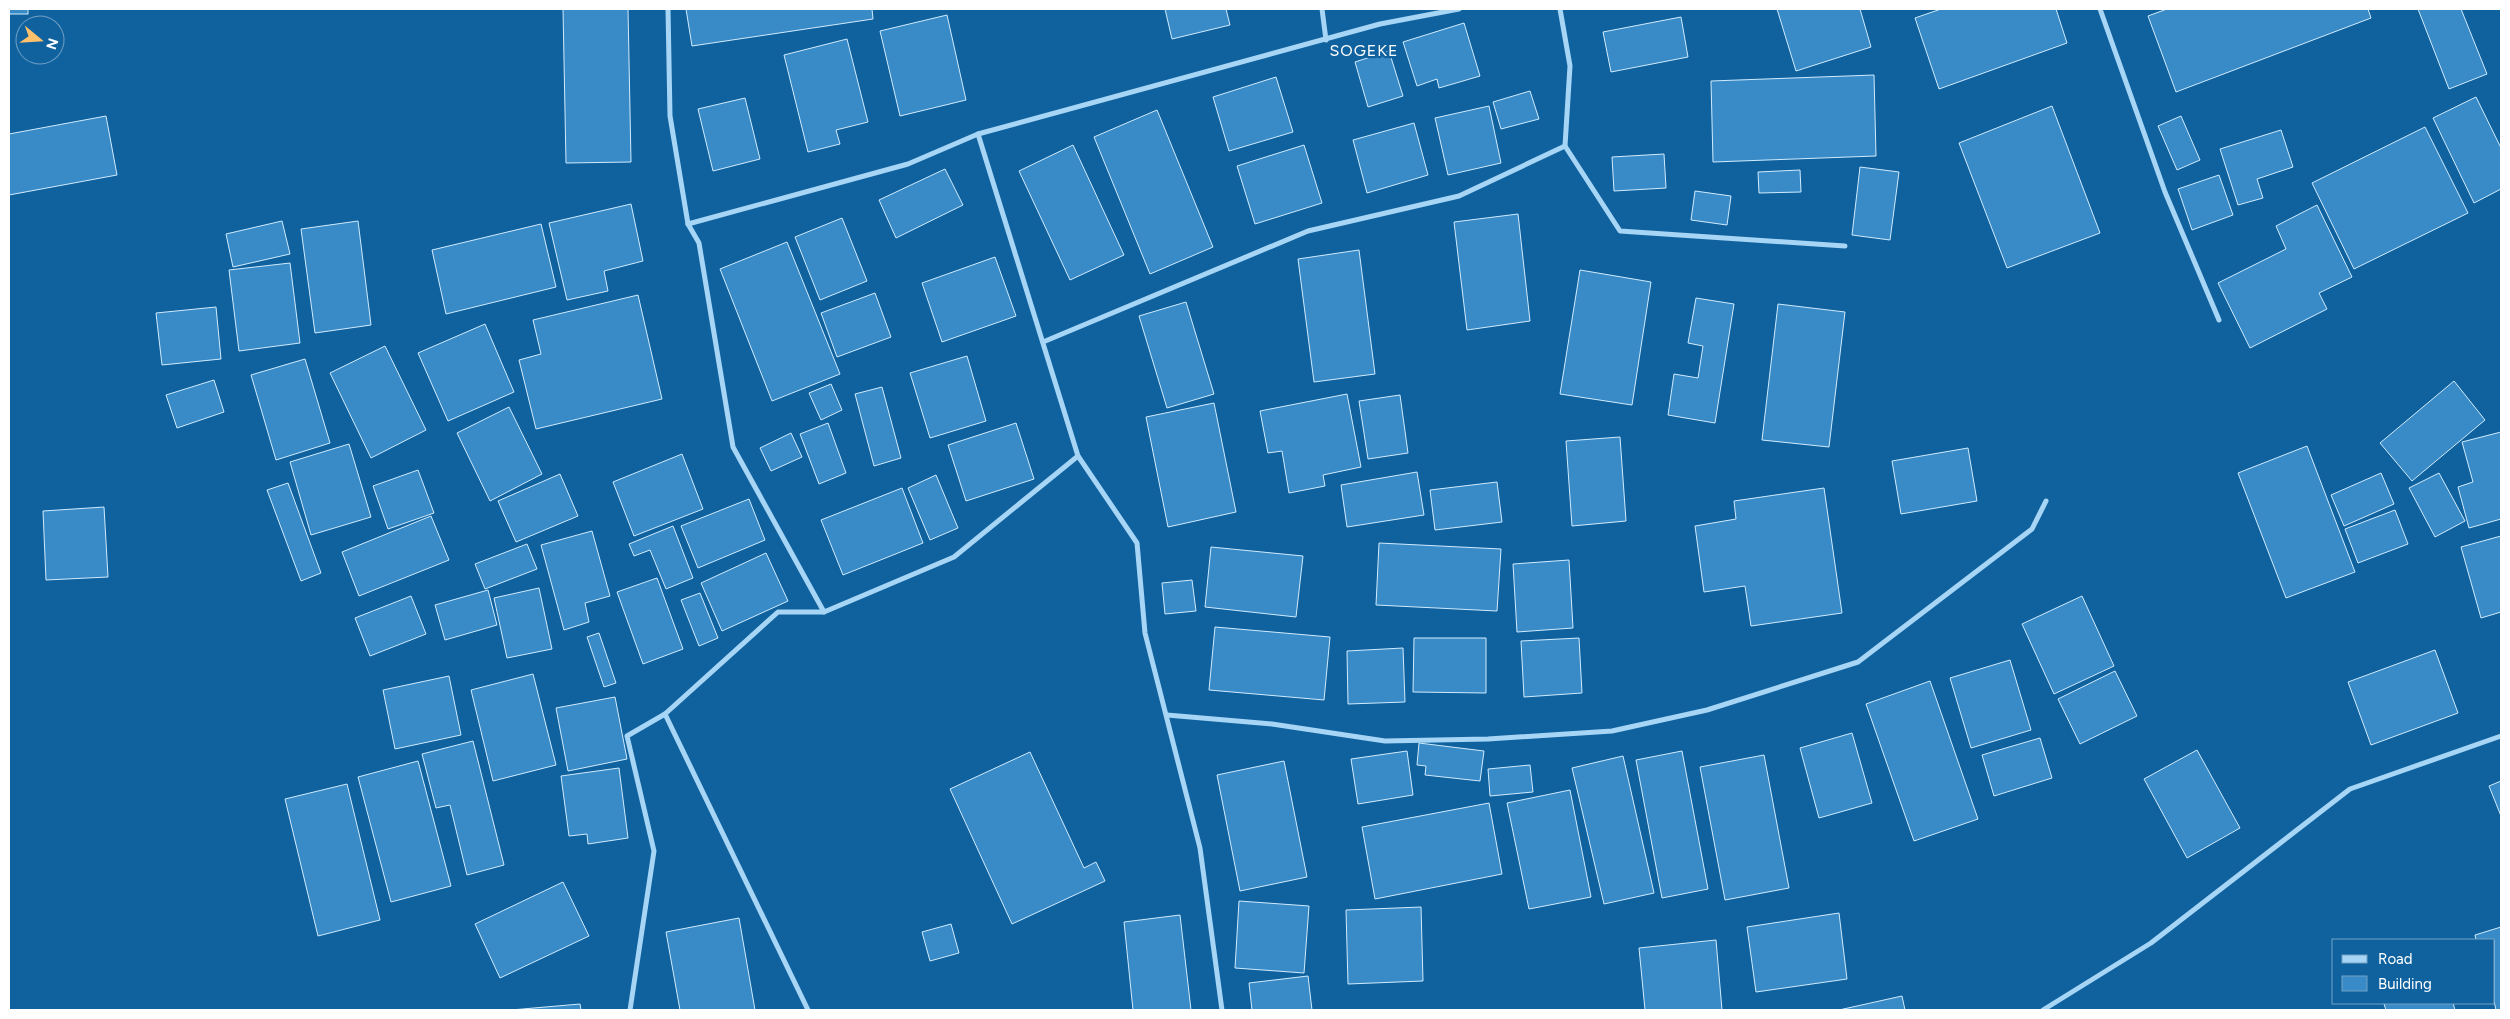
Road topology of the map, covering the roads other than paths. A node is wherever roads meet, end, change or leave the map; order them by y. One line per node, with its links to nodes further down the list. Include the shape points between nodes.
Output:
1 (668, 9): 9 (street, via 670,116)
2 (1322, 9): 6 (street)
3 (1459, 9): 6 (street, via 1380,24)
4 (1560, 9): 8 (street, via 1570,66)
5 (2100, 9): 11 (street, via 2165,192)
6 (1326, 40): 7 (street)
7 (978, 134): 9 (street, via 908,164); 12 (street)
8 (1565, 146): 10 (street, via 1620,231); 12 (street, via 1459,196 1308,231)
9 (688, 224): 15 (street, via 699,243 733,447)
10 (1844, 246)
11 (2219, 320)
12 (1043, 342): 13 (street)
13 (1078, 456): 15 (street, via 954,557); 17 (street, via 1137,543 1145,633)
14 (2046, 501): 17 (street, via 2032,529 1858,662 1707,710 1612,731 1488,739 1385,741 1272,724)
15 (824, 612): 16 (street, via 778,612)
16 (665, 714): 19 (street, via 627,736 654,851); 20 (street)
17 (1167, 715): 21 (street, via 1200,848)
18 (2501, 736): 22 (street, via 2350,789 2151,943)
19 (630, 1010)
20 (808, 1010)
21 (1222, 1010)
22 (2043, 1010)

